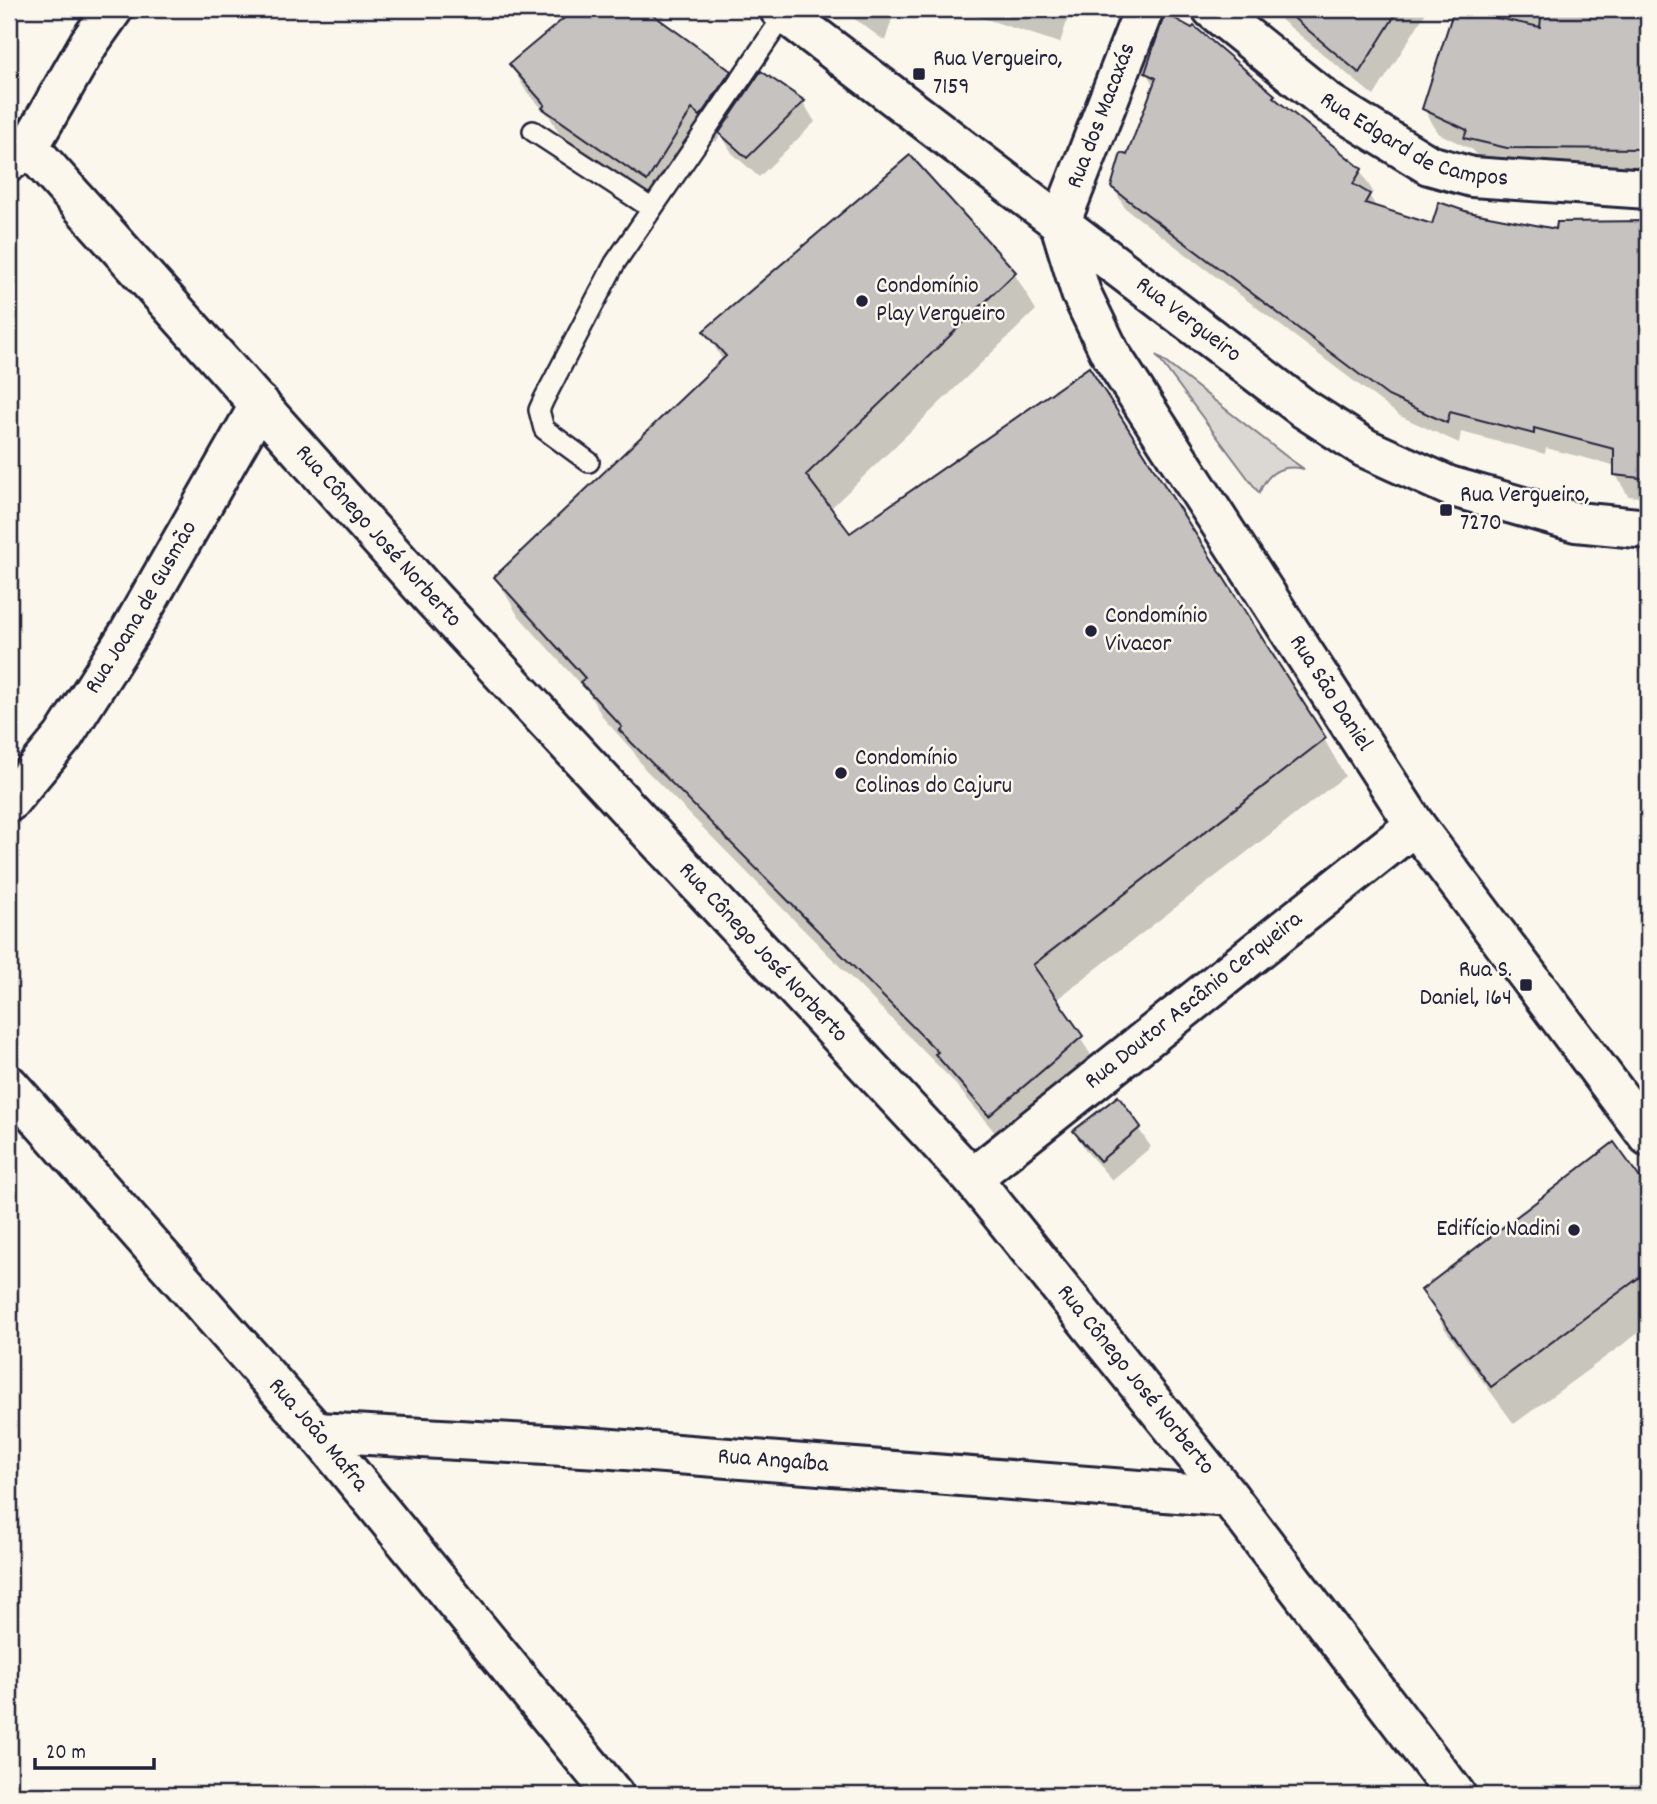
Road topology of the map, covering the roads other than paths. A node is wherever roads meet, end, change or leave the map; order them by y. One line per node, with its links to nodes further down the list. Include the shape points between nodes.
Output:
1 (113, 9): 6 (street)
2 (1144, 9): 9 (street, Rua dos Macaxás)
3 (1212, 9): 7 (street, Rua Edgard de Campos, via 1330,104 1429,165 1472,177)
4 (782, 11): 8 (lane); 9 (street, Rua Vergueiro)
5 (533, 131): 8 (lane)
6 (19, 155): 10 (street, Rua Cônego José Norberto)
7 (1648, 189)
8 (651, 208): 11 (lane, via 615,262 539,410 544,429)
9 (1060, 224): 12 (street, Rua Vergueiro, via 1303,408 1365,448 1449,486 1576,522); 14 (street, Rua São Daniel, via 1081,293 1110,353)
10 (260, 404): 13 (street, Rua Joana de Gusmão, via 131,630 63,737); 17 (street, Rua Cônego José Norberto, via 433,599)
11 (589, 462)
12 (1648, 529)
13 (9, 802)
14 (1415, 825): 16 (street, Rua São Daniel); 17 (street, Rua Doutor Ascânio Cerqueira)
15 (9, 1085): 18 (street, Rua João Mafra)
16 (1648, 1136)
17 (972, 1178): 19 (street, Rua Cônego José Norberto)
18 (316, 1432): 19 (street, Rua Angaíba, via 600,1448); 20 (street, Rua João Mafra)
19 (1229, 1497): 21 (street, Rua Cônego José Norberto)
20 (614, 1795)
21 (1456, 1795)

